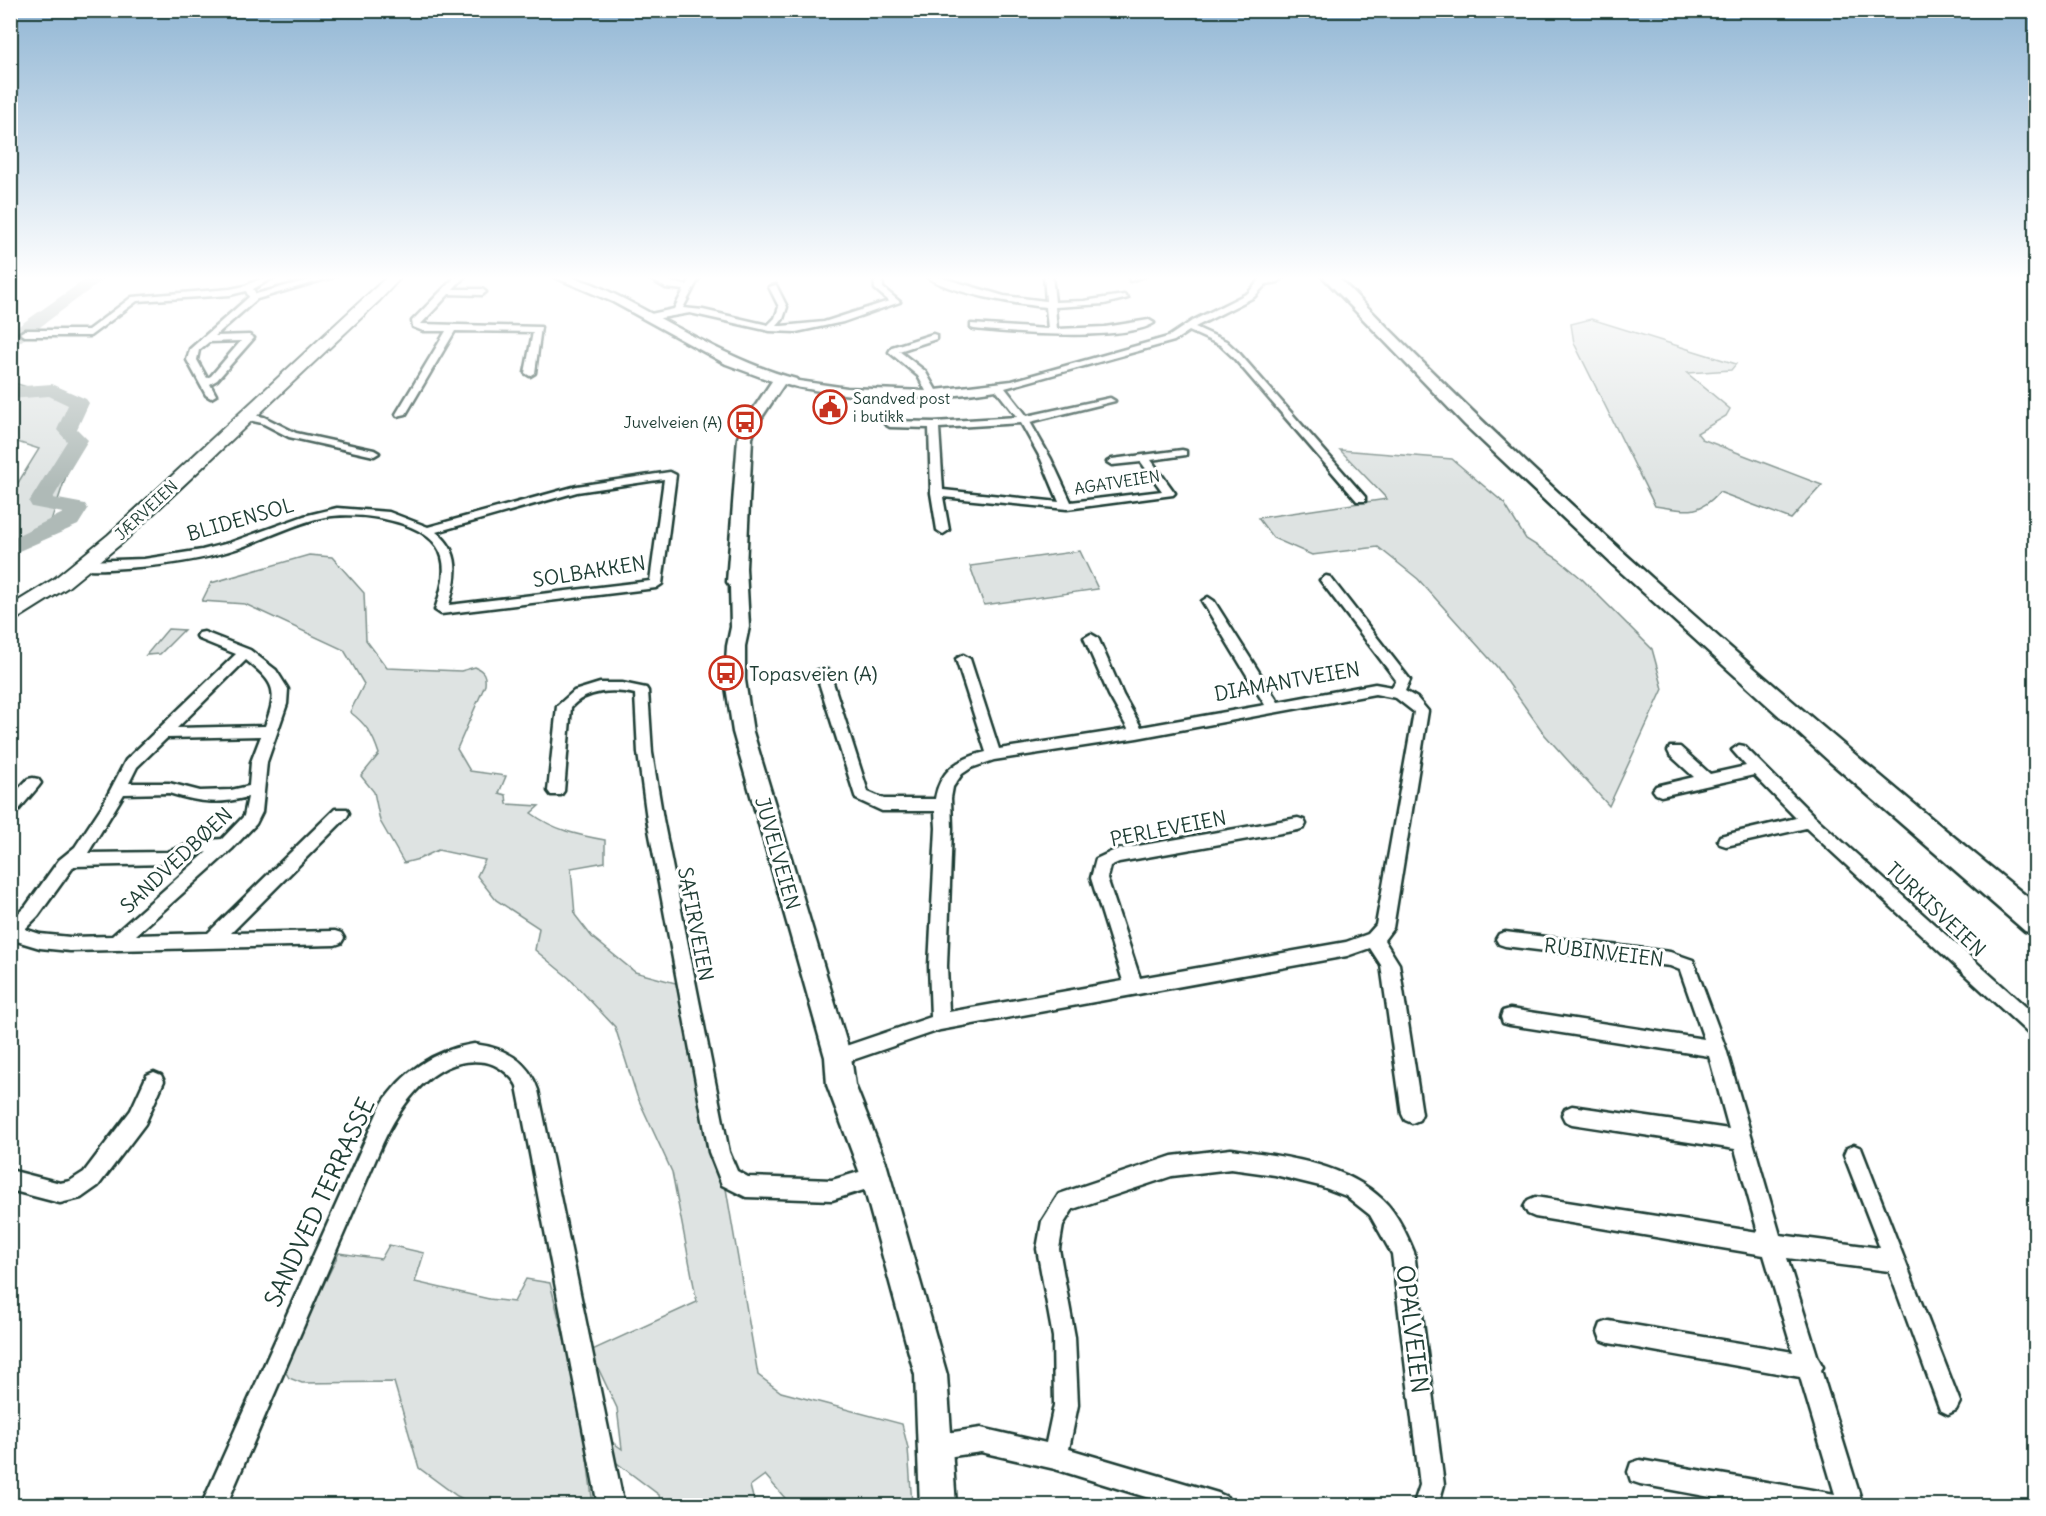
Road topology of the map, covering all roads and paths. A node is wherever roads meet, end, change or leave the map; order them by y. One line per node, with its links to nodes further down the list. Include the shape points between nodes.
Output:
1 (197, 347): 14 (street, via 192,360)
2 (241, 347): 14 (street, via 214,378)
3 (322, 347): 20 (main road, JÆRVEIEN)
4 (441, 347): 19 (street)
5 (535, 347): 12 (street)
6 (703, 347): 13 (street, via 733,363)
7 (902, 347): 16 (street, via 894,352 919,370)
8 (1145, 347): 15 (street)
9 (1227, 347): 29 (street)
10 (1396, 347): 67 (highway, via 1610,552 1800,721)
11 (1411, 347): 66 (highway, via 1574,504 1800,704)
12 (530, 374)
13 (786, 381): 16 (street, via 855,392); 79 (street, JUVELVEIEN, via 769,398 745,438 731,628 743,732)
14 (204, 383): 17 (street)
15 (999, 387): 16 (street); 21 (street, AGATVEIEN)
16 (932, 393)
17 (211, 395)
18 (1110, 401): 21 (street)
19 (401, 414)
20 (248, 417): 24 (street, via 260,417 293,435); 34 (main road, JÆRVEIEN)
21 (1024, 420): 23 (street); 30 (street, AGATVEIEN)
22 (890, 424): 23 (street)
23 (934, 425): 28 (street)
24 (374, 453)
25 (1182, 453): 26 (street, AGATVEIEN)
26 (1144, 458): 27 (street, AGATVEIEN); 30 (street, AGATVEIEN, via 1170,493)
27 (1112, 462)
28 (937, 494): 30 (street, AGATVEIEN); 32 (street)
29 (1361, 499)
30 (1067, 506)
31 (369, 513): 33 (street, SOLBAKKEN); 34 (street, BLIDENSOL, via 324,514 203,554)
32 (943, 530)
33 (427, 531): 33 (street, SOLBAKKEN, via 570,490 670,475 656,584 441,610 450,580 446,549)
34 (85, 565): 37 (main road, JÆRVEIEN)
35 (1326, 580): 43 (street, via 1402,680)
36 (1208, 601): 44 (street)
37 (10, 614)
38 (204, 636): 40 (street, SANDVEDBØEN)
39 (1091, 638): 47 (street)
40 (245, 653): 45 (street, SANDVEDBØEN, via 271,673 281,689 280,704); 46 (street)
41 (963, 659): 50 (street)
42 (824, 673): 58 (street, via 861,795 882,805)
43 (1398, 692): 44 (street, DIAMANTVEIEN, via 1375,689); 70 (street, via 1413,699 1421,711 1384,928)
44 (1274, 707): 47 (street, DIAMANTVEIEN)
45 (269, 731): 46 (street); 55 (street, SANDVEDBØEN)
46 (163, 733): 54 (street, via 131,764)
47 (1137, 733): 50 (street, DIAMANTVEIEN)
48 (1739, 750): 51 (street, TURKISVEIEN)
49 (1674, 751): 52 (street)
50 (994, 755): 58 (street, DIAMANTVEIEN, via 968,761 946,779)
51 (1756, 769): 52 (street); 61 (street, TURKISVEIEN)
52 (1707, 780): 56 (street)
53 (33, 783): 59 (street)
54 (118, 789): 55 (street, via 169,788 200,797); 65 (street, via 85,845)
55 (255, 790): 64 (street, SANDVEDBØEN, via 250,820)
56 (1661, 790)
57 (556, 791): 85 (street, SAFIRVEIEN, via 564,706 570,698 601,689 630,687 640,692 655,819 719,1152 729,1178 746,1187 832,1191)
58 (941, 805): 76 (street, DIAMANTVEIEN, via 944,828 938,966)
59 (10, 809)
60 (341, 813): 72 (street)
61 (1809, 821): 63 (street); 77 (street, TURKISVEIEN)
62 (1298, 824): 74 (street, PERLEVEIEN, via 1115,856 1102,863 1100,878)
63 (1726, 840)
64 (226, 845): 65 (street, via 198,847 168,858); 73 (street, SANDVEDBØEN)
65 (70, 860): 68 (street)
66 (2036, 902)
67 (2036, 922)
68 (11, 932): 73 (street, SANDVEDBØEN, via 40,941 70,944)
69 (335, 938): 72 (street, SANDVEDBØEN)
70 (1374, 939): 74 (street, via 1347,949); 81 (street, via 1390,964)
71 (1504, 939): 78 (street, RUBINVEIEN, via 1670,959 1687,965)
72 (213, 940): 73 (street, SANDVEDBØEN)
73 (118, 941)
74 (1134, 987): 76 (street)
75 (1510, 1017): 78 (street)
76 (940, 1022): 79 (street)
77 (2036, 1028)
78 (1717, 1049): 83 (street, RUBINVEIEN)
79 (838, 1057): 85 (street, JUVELVEIEN, via 841,1085)
80 (154, 1081): 86 (street, via 138,1117 92,1179 74,1191 60,1193)
81 (1412, 1114)
82 (1572, 1115): 83 (street)
83 (1741, 1140): 88 (street, RUBINVEIEN)
84 (1854, 1155): 89 (street)
85 (876, 1177): 93 (street, JUVELVEIEN, via 906,1283 916,1380)
86 (10, 1180)
87 (1535, 1207): 88 (street)
88 (1772, 1245): 89 (street); 91 (street, RUBINVEIEN)
89 (1896, 1262): 92 (street)
90 (1609, 1332): 91 (street)
91 (1811, 1367): 102 (street, RUBINVEIEN)
92 (1947, 1402)
93 (933, 1447): 94 (street, via 981,1440); 98 (street, JUVELVEIEN)
94 (1055, 1456): 99 (street); 100 (street, OPALVEIEN, via 1066,1406 1064,1336 1048,1249 1053,1221 1066,1201 1172,1166 1231,1159 1321,1176 1353,1189 1377,1208 1389,1225 1403,1252 1432,1485)
95 (1640, 1472): 101 (street)
96 (213, 1506): 97 (street, SANDVED TERRASSE, via 304,1294 400,1093 427,1068 463,1053 482,1051 504,1060 521,1074 532,1102)
97 (611, 1506)
98 (938, 1506)
99 (1218, 1506)
100 (1425, 1506)
101 (1833, 1506)
102 (1851, 1506)

